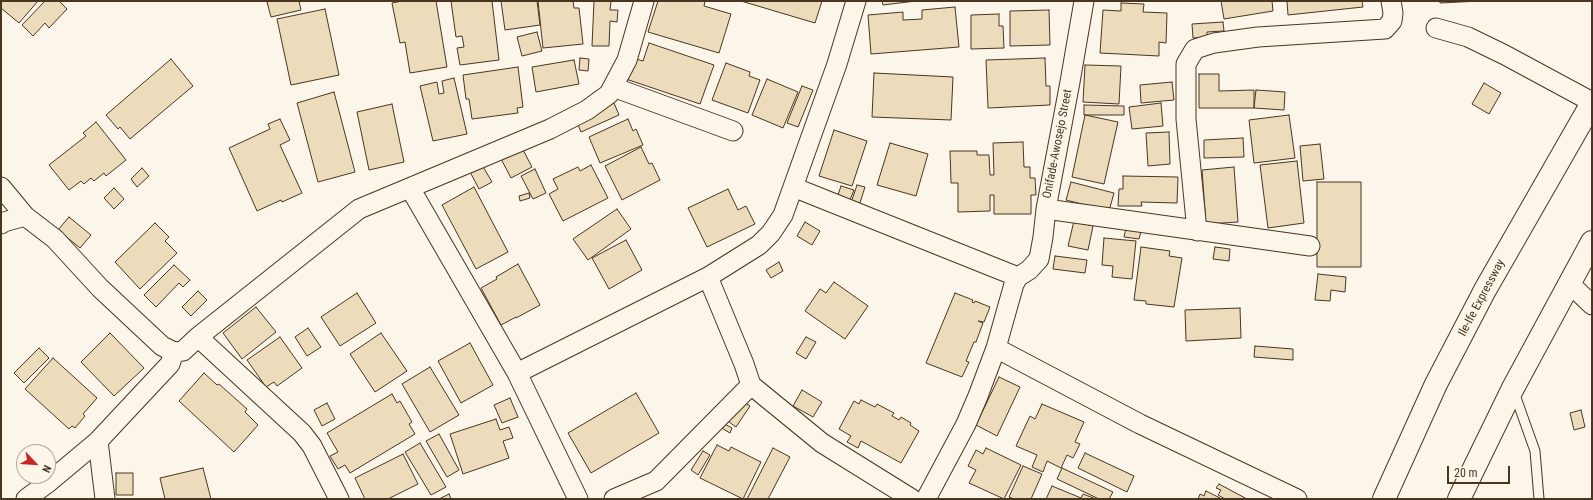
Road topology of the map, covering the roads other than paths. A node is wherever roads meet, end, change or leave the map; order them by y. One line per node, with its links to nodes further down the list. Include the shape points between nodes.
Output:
1 (644, 1): 6 (street, via 627,60)
2 (856, 1): 10 (street)
3 (1084, 1): 12 (street, Onifade-Awosejo Street)
4 (1391, 1): 15 (street, via 1392,21 1385,28 1258,37 1214,43 1195,49 1186,64 1186,111)
5 (1436, 28): 7 (street, via 1468,37)
6 (613, 87): 8 (street); 11 (street, via 609,94 586,110 550,130)
7 (1592, 102): 38 (highway, Ile-Ife Expressway, via 1436,384)
8 (733, 131)
9 (1, 187): 13 (street)
10 (793, 187): 18 (street, via 783,215 771,233 759,245); 19 (street)
11 (410, 188): 22 (street, via 359,209); 25 (street)
12 (1046, 210): 15 (street, via 1119,218); 19 (street, Onifade-Awosejo Street, via 1039,259)
13 (25, 216): 14 (street); 24 (street, via 55,239 100,288 162,346)
14 (1, 224)
15 (1197, 231): 17 (street)
16 (1592, 242): 20 (highway)
17 (1310, 246)
18 (708, 277): 25 (street); 26 (street, via 744,364)
19 (1018, 277): 23 (street)
20 (1569, 283): 21 (street); 27 (highway)
21 (1592, 305)
22 (198, 336): 24 (street, via 183,351); 32 (street, via 302,433 312,446)
23 (996, 348): 36 (street, via 966,424); 37 (street, via 1140,424)
24 (174, 352): 28 (street, via 170,364)
25 (517, 374): 33 (street)
26 (750, 385): 29 (street, via 656,481); 35 (street, via 822,443)
27 (1513, 388): 39 (highway); 40 (lane, via 1536,451)
28 (98, 441): 30 (street); 31 (street)
29 (649, 493): 34 (street)
30 (26, 499)
31 (104, 499)
32 (339, 499)
33 (578, 499)
34 (614, 499)
35 (912, 499)
36 (926, 499)
37 (1297, 499)
38 (1384, 499)
39 (1459, 499)
40 (1539, 499)

